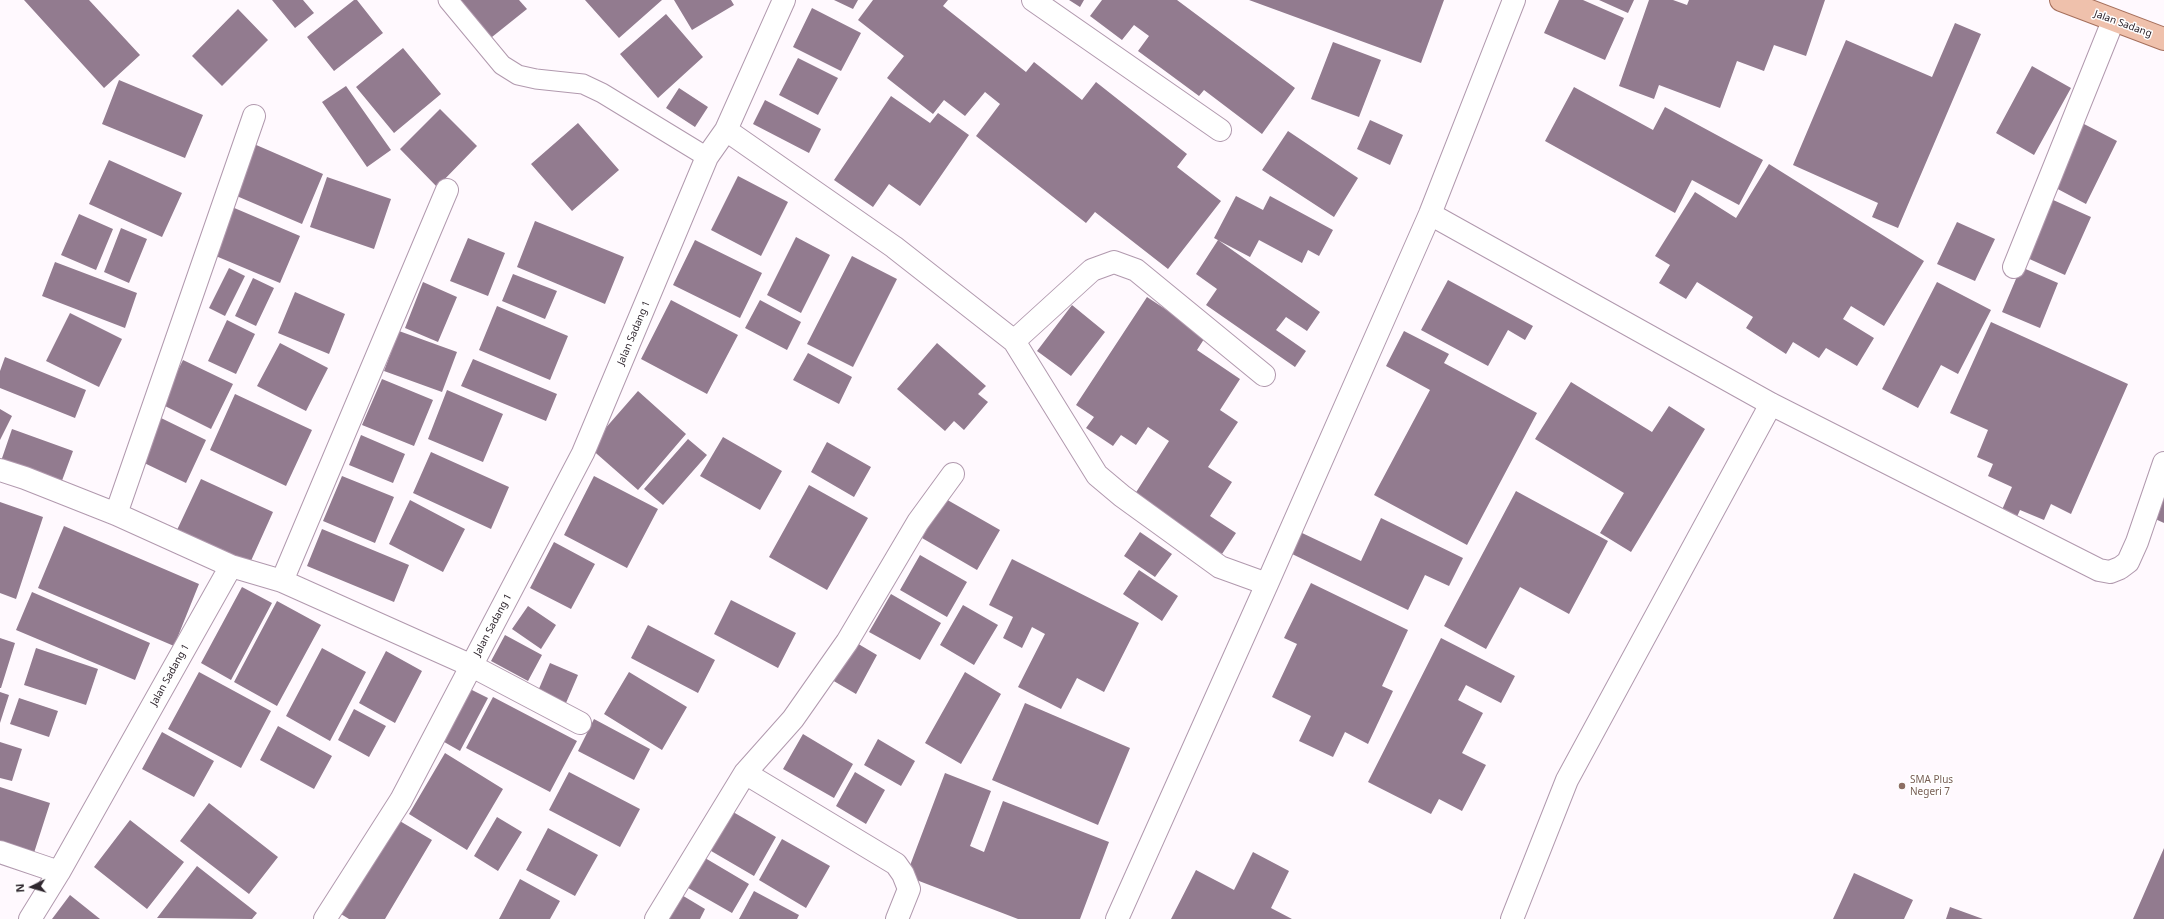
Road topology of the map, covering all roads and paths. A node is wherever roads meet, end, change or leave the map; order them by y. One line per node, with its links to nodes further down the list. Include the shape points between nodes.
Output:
1 (448, 0): 11 (lane, via 502,65 518,76 583,84)
2 (784, 0): 9 (street, Jalan Sadang 1)
3 (1033, 0): 10 (street)
4 (1514, 0): 13 (street)
5 (2061, 0): 6 (main road, Jalan Sadang)
6 (2113, 20): 7 (main road, Jalan Sadang); 14 (street)
7 (2164, 39)
8 (254, 116): 21 (street)
9 (726, 130): 11 (street, Jalan Sadang 1); 15 (street, via 894,247)
10 (1220, 130)
11 (707, 157): 25 (street, Jalan Sadang 1, via 583,453)
12 (447, 190): 23 (street)
13 (1430, 214): 17 (street); 24 (street)
14 (2014, 267)
15 (1014, 341): 16 (street, via 1092,270 1114,262 1136,270); 24 (street, via 1097,475 1220,567)
16 (1264, 375)
17 (1771, 404): 18 (street, via 2099,570 2110,572 2128,562); 35 (street, via 1567,780)
18 (2164, 463)
19 (0, 470): 21 (street)
20 (953, 474): 27 (street, via 918,522 847,642 793,719)
21 (116, 514): 22 (street)
22 (231, 566): 23 (street, Jalan Sadang 1); 29 (street, Jalan Sadang 1)
23 (282, 581): 25 (street, Jalan Sadang 1)
24 (1268, 584): 34 (street)
25 (472, 666): 26 (street); 31 (street, via 401,800)
26 (580, 723)
27 (745, 773): 32 (street); 33 (street, via 896,864 909,889)
28 (0, 852): 29 (street)
29 (59, 872): 30 (street, Jalan Sadang 1)
30 (30, 919)
31 (325, 919)
32 (656, 919)
33 (897, 919)
34 (1117, 919)
35 (1512, 919)

